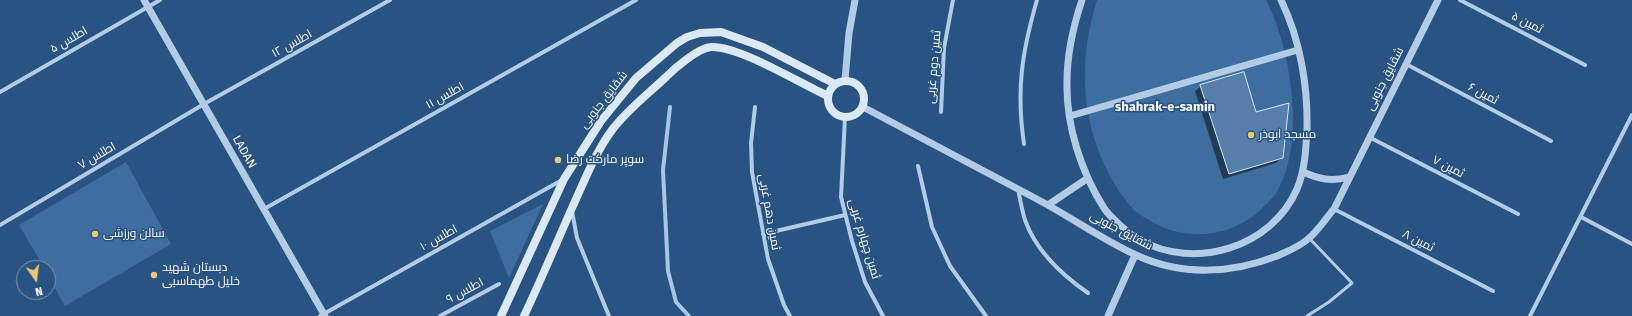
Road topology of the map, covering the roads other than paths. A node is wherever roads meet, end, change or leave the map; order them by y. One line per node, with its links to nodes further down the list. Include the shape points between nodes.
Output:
1 (144, 0): 12 (street, LADAN)
2 (160, 0): 12 (street, اطلس ۵)
3 (390, 0): 20 (street, اطلس ۱۲)
4 (636, 0): 37 (street, اطلس ۱۱)
5 (855, 0): 16 (street)
6 (953, 0): 23 (street, ثمین دوم غربی, via 944,48)
7 (1037, 0): 29 (street, via 1024,51 1020,88 1020,119)
8 (1082, 0): 25 (street, via 1069,52 1067,84)
9 (1281, 0): 13 (street)
10 (1438, 0): 14 (street, شقایق جنوبی)
11 (1460, 0): 15 (street, ثمین ۵)
12 (148, 7): 18 (street, اطلس ۵); 20 (street, LADAN)
13 (1298, 50): 25 (street); 31 (street, via 1307,115)
14 (1406, 64): 27 (street, شقایق جنوبی); 28 (street, ثمین ۶)
15 (1585, 65)
16 (845, 80): 17 (main road); 22 (main road, via 854,82 861,88 864,96)
17 (835, 84): 19 (main road); 34 (main road, شقایق جنوبی, via 763,47 721,32 700,33 687,37 636,78 601,120)
18 (0, 92)
19 (828, 96): 26 (main road, via 828,104 832,110); 38 (main road, شقایق جنوبی, via 736,52 711,47 704,49 675,68 613,129 602,146)
20 (204, 104): 37 (street, LADAN); 43 (street, اطلس ۷)
21 (755, 107): 44 (street, ثمین دهم غربی, via 751,143 752,172)
22 (863, 107): 26 (main road, via 855,115); 35 (street, شقایق جنوبی)
23 (941, 112)
24 (1632, 115): 42 (street)
25 (1070, 116): 33 (street, via 1077,148)
26 (844, 117): 41 (street, ثمین چهارم غربی, via 841,197)
27 (1369, 137): 32 (street, شقایق جنوبی); 40 (street, ثمین ۷)
28 (1551, 141)
29 (1024, 144)
30 (918, 166): 58 (street, via 932,226 950,266)
31 (1303, 172): 32 (street, via 1318,179 1335,181); 33 (street, via 1282,214 1262,233 1238,246 1204,254 1171,252 1139,240 1105,210)
32 (1349, 177): 39 (street, شقایق جنوبی)
33 (1088, 178): 36 (street)
34 (564, 179): 51 (street, اطلس ۱۰); 53 (main road, شقایق جنوبی)
35 (1018, 189): 36 (street, شقایق جنوبی); 50 (street, via 1025,220 1039,247 1056,267)
36 (1048, 205): 47 (street, شقایق جنوبی)
37 (264, 209): 51 (street, LADAN)
38 (572, 209): 54 (main road, شقایق جنوبی); 55 (street, via 577,238)
39 (1334, 209): 45 (street, شقایق جنوبی); 49 (street, ثمین ۸)
40 (1518, 214)
41 (845, 215): 44 (street); 57 (street, ثمین چهارم غربی, via 865,282)
42 (1581, 217): 46 (street); 61 (street)
43 (0, 224)
44 (763, 234): 56 (street, ثمین دهم غربی, via 768,259)
45 (1309, 238): 47 (street, شقایق جنوبی, via 1295,248 1268,259 1241,267 1209,271 1181,269); 60 (lane, via 1352,283)
46 (1632, 244)
47 (1135, 255): 59 (street)
48 (499, 284): 52 (street, اطلس ۹)
49 (1493, 291)
50 (1088, 293)
51 (323, 315)
52 (440, 316)
53 (501, 316)
54 (524, 316)
55 (609, 316)
56 (790, 316)
57 (883, 316)
58 (986, 316)
59 (1108, 316)
60 (1307, 316)
61 (1530, 316)

